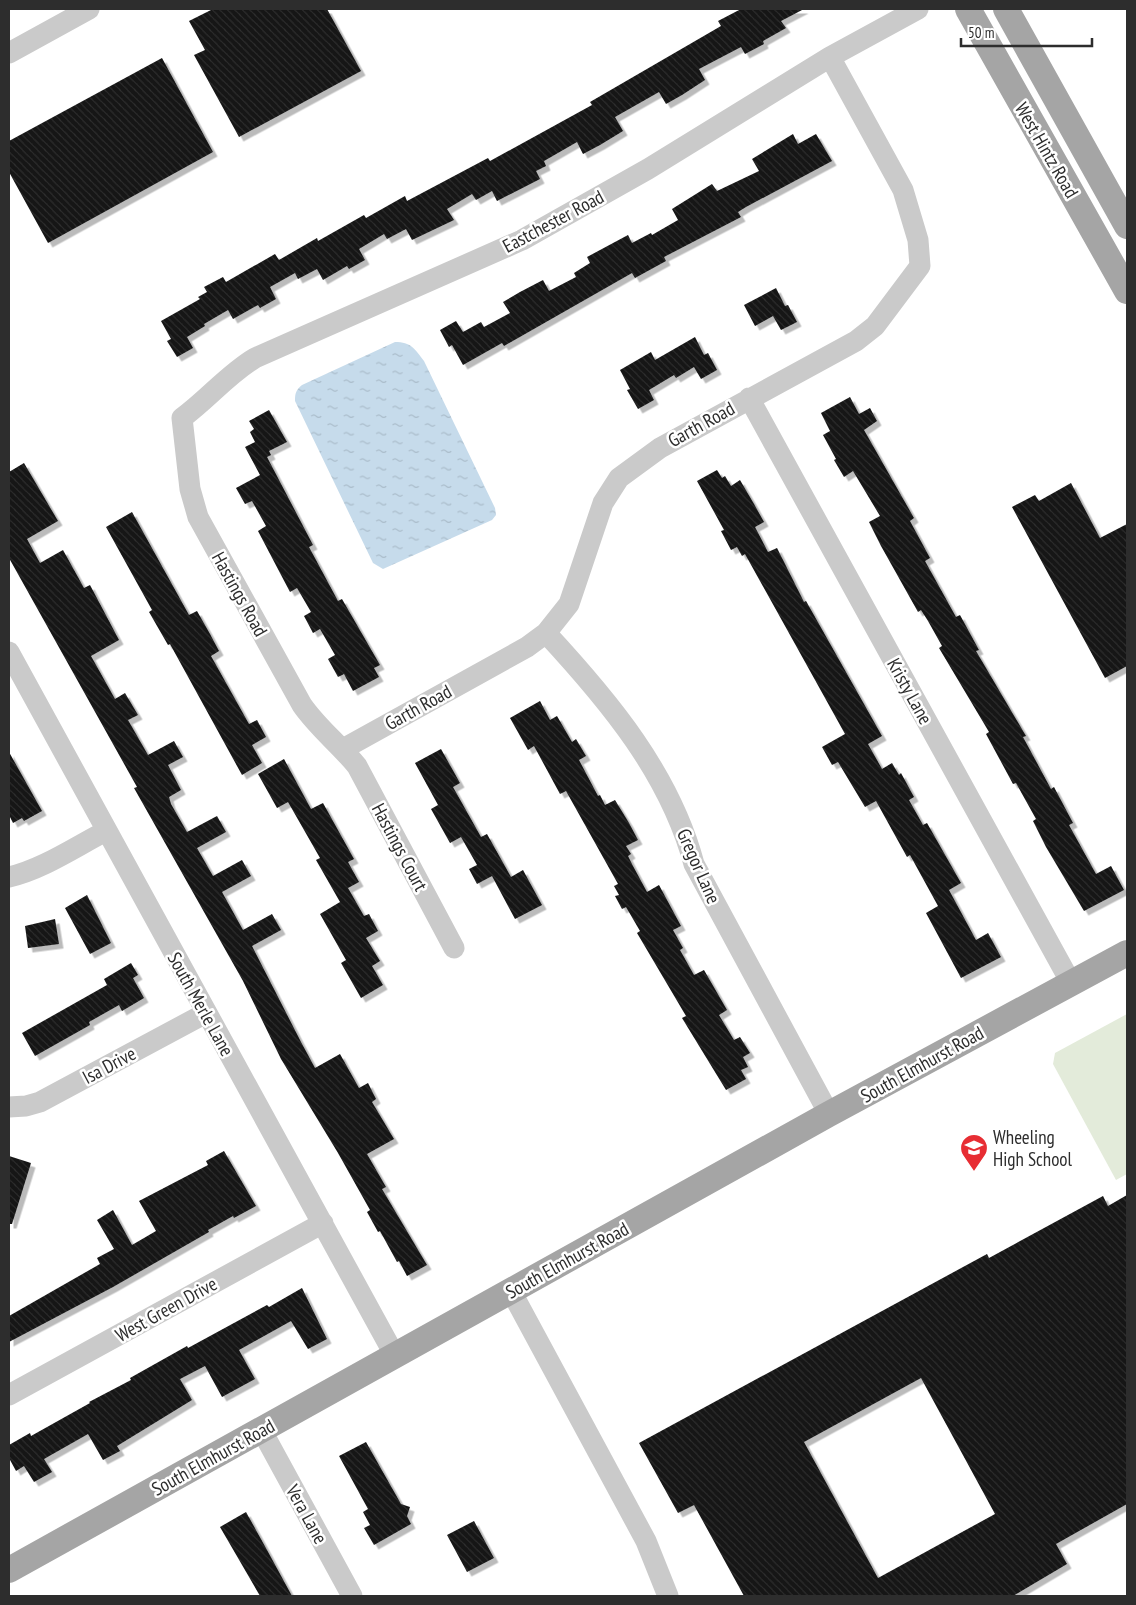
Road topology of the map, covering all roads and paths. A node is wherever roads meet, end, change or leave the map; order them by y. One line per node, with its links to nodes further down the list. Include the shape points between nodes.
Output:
1 (89, 9): 5 (street)
2 (918, 9): 6 (street, Eastchester Road)
3 (1006, 9): 7 (main road, West Hintz Road)
4 (972, 10): 8 (main road, West Hintz Road)
5 (9, 53)
6 (830, 56): 9 (street, Garth Road, via 903,190 918,240 920,266 875,326 856,341); 10 (street, Eastchester Road, via 648,169 522,240 255,358 237,369)
7 (1127, 226)
8 (1127, 291)
9 (748, 398): 11 (street, Garth Road, via 660,448 619,478 603,503 569,604); 18 (street, Kristy Lane)
10 (182, 418): 13 (street, Hastings Road, via 190,489 198,517 302,705 315,724)
11 (546, 633): 13 (street, Garth Road, via 519,652); 21 (street, Gregor Lane, via 609,704 645,756 687,836 694,864)
12 (9, 652): 14 (street, South Merle Lane)
13 (343, 749): 16 (street, Hastings Court, via 357,766)
14 (106, 831): 15 (street, via 23,874); 19 (street, South Merle Lane)
15 (9, 877)
16 (454, 948)
17 (1127, 953): 18 (main road, South Elmhurst Road)
18 (1071, 983): 21 (main road, South Elmhurst Road)
19 (206, 1013): 20 (street, Isa Drive, via 44,1100); 22 (street, South Merle Lane)
20 (9, 1107)
21 (829, 1114): 23 (main road, South Elmhurst Road)
22 (323, 1223): 24 (street, South Merle Lane); 25 (street, West Green Drive)
23 (511, 1291): 24 (main road, South Elmhurst Road); 29 (street, via 646,1541)
24 (395, 1356): 26 (main road, South Elmhurst Road)
25 (9, 1394)
26 (262, 1431): 27 (main road, South Elmhurst Road); 28 (street, Vera Lane)
27 (9, 1570)
28 (352, 1596)
29 (668, 1596)

